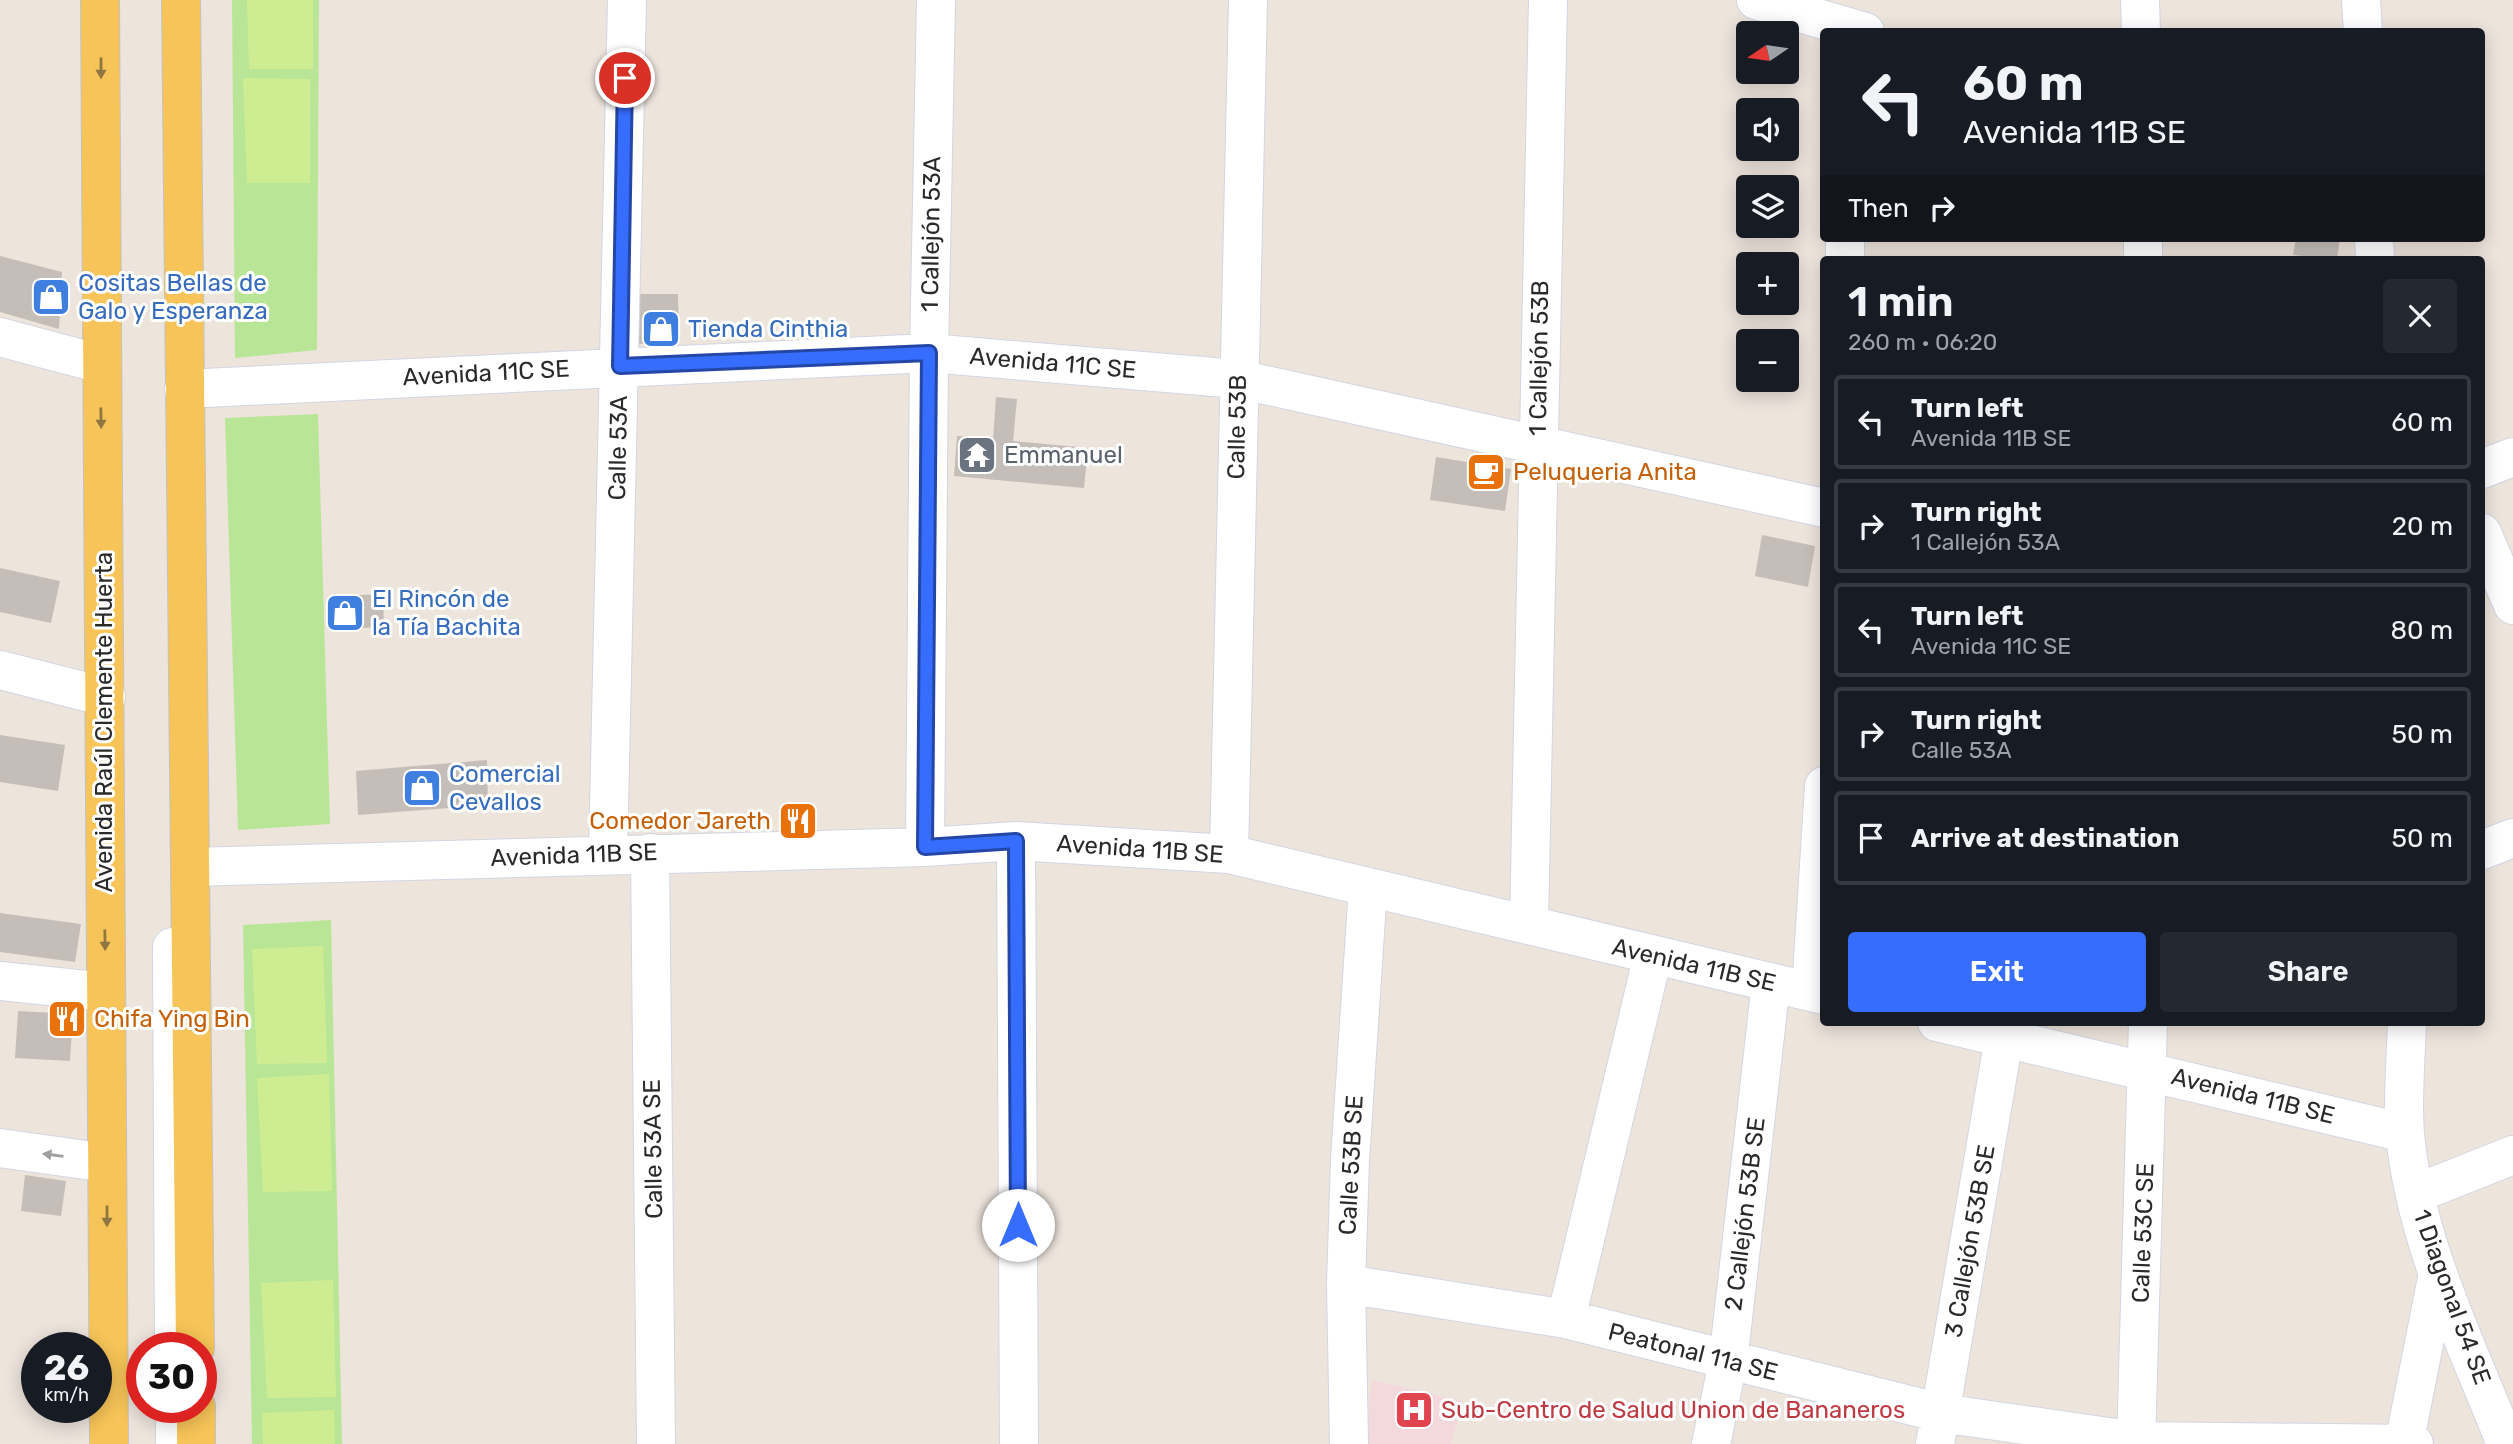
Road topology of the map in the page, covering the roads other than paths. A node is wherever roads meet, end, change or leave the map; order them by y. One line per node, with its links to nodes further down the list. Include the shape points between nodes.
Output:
1 (100, 0): 16 (main road, Avenida Raúl Clemente Huerta, one-way to 16)
2 (165, 0): 57 (street)
3 (181, 0): 19 (main road)
4 (627, 0): 17 (street, Calle 53A)
5 (936, 0): 15 (street, 1 Callejón 53A)
6 (1248, 0): 18 (street, Calle 53B)
7 (1548, 0): 20 (street, 1 Callejón 53B)
8 (1756, 0): 11 (street)
9 (2140, 0): 12 (street)
10 (2361, 0): 13 (street)
11 (1852, 22)
12 (2141, 28)
13 (2363, 28)
14 (0, 337): 16 (street)
15 (929, 353): 17 (street, Avenida 11C SE); 18 (street, Avenida 11C SE); 30 (street, 1 Callejón 53A)
16 (101, 364): 27 (main road, Avenida Raúl Clemente Huerta, one-way to 27)
17 (620, 366): 19 (street, Avenida 11C SE); 33 (street, Calle 53A)
18 (1238, 379): 20 (street, Avenida 11C SE); 34 (street, Calle 53B)
19 (184, 388): 35 (main road)
20 (1537, 443): 23 (street, Avenida 11C SE); 38 (street, 1 Callejón 53B)
21 (2513, 457): 22 (street)
22 (2485, 468)
23 (1820, 507)
24 (2485, 540): 25 (street)
25 (2513, 605)
26 (0, 670): 27 (street)
27 (106, 697): 42 (main road, Avenida Raúl Clemente Huerta, one-way to 42)
28 (2513, 838): 31 (street)
29 (1016, 841): 30 (street, Avenida 11B SE); 34 (street, Avenida 11B SE); 68 (street)
30 (925, 847): 32 (street, Avenida 11B SE)
31 (2485, 849)
32 (650, 853): 33 (street, Avenida 11B SE); 67 (street, Calle 53A SE)
33 (608, 854): 35 (street, Avenida 11B SE)
34 (1229, 854): 36 (street, Avenida 11B SE)
35 (190, 867): 58 (main road)
36 (1368, 887): 38 (street, Avenida 11B SE); 55 (street, Calle 53B SE)
37 (1820, 904): 43 (street)
38 (1530, 925): 39 (street, Avenida 11B SE)
39 (1653, 955): 41 (street, Avenida 11B SE); 56 (street)
40 (0, 981): 42 (street)
41 (1771, 983): 43 (street, Avenida 11B SE); 59 (street, 2 Callejón 53B SE)
42 (106, 992): 52 (main road, Avenida Raúl Clemente Huerta)
43 (1817, 993)
44 (1954, 1026): 47 (street, Avenida 11B SE)
45 (2148, 1026): 48 (street, Calle 53C SE)
46 (2406, 1026): 49 (street, 1 Diagonal 54 SE)
47 (2004, 1038): 48 (street, Avenida 11B SE); 62 (street, 3 Callejón 53B SE)
48 (2148, 1071): 49 (street, Avenida 11B SE); 63 (street, Calle 53C SE)
49 (2405, 1133): 53 (street, 1 Diagonal 54 SE)
50 (0, 1148): 52 (street, one-way to 50)
51 (2513, 1154): 53 (street)
52 (107, 1163): 64 (main road, Avenida Raúl Clemente Huerta, one-way to 64)
53 (2415, 1194): 54 (street, 1 Diagonal 54 SE)
54 (2438, 1273): 71 (street); 73 (street, 1 Diagonal 54 SE)
55 (1346, 1284): 56 (street, Peatonal 11a SE); 69 (street, Calle 53B SE)
56 (1566, 1319): 59 (street, Peatonal 11a SE)
57 (174, 1332)
58 (195, 1332)
59 (1728, 1362): 62 (street, Peatonal 11a SE); 70 (street, 2 Callejón 53B SE)
60 (174, 1423): 65 (street)
61 (196, 1423): 66 (main road)
62 (1938, 1429): 63 (street, Peatonal 11a SE)
63 (2136, 1442): 71 (street, Peatonal 11a SE)
64 (109, 1444)
65 (175, 1444)
66 (196, 1444)
67 (656, 1444)
68 (1019, 1444)
69 (1349, 1444)
70 (1711, 1444)
71 (2404, 1444): 72 (street, Peatonal 11a SE)
72 (2414, 1444)
73 (2506, 1444)

